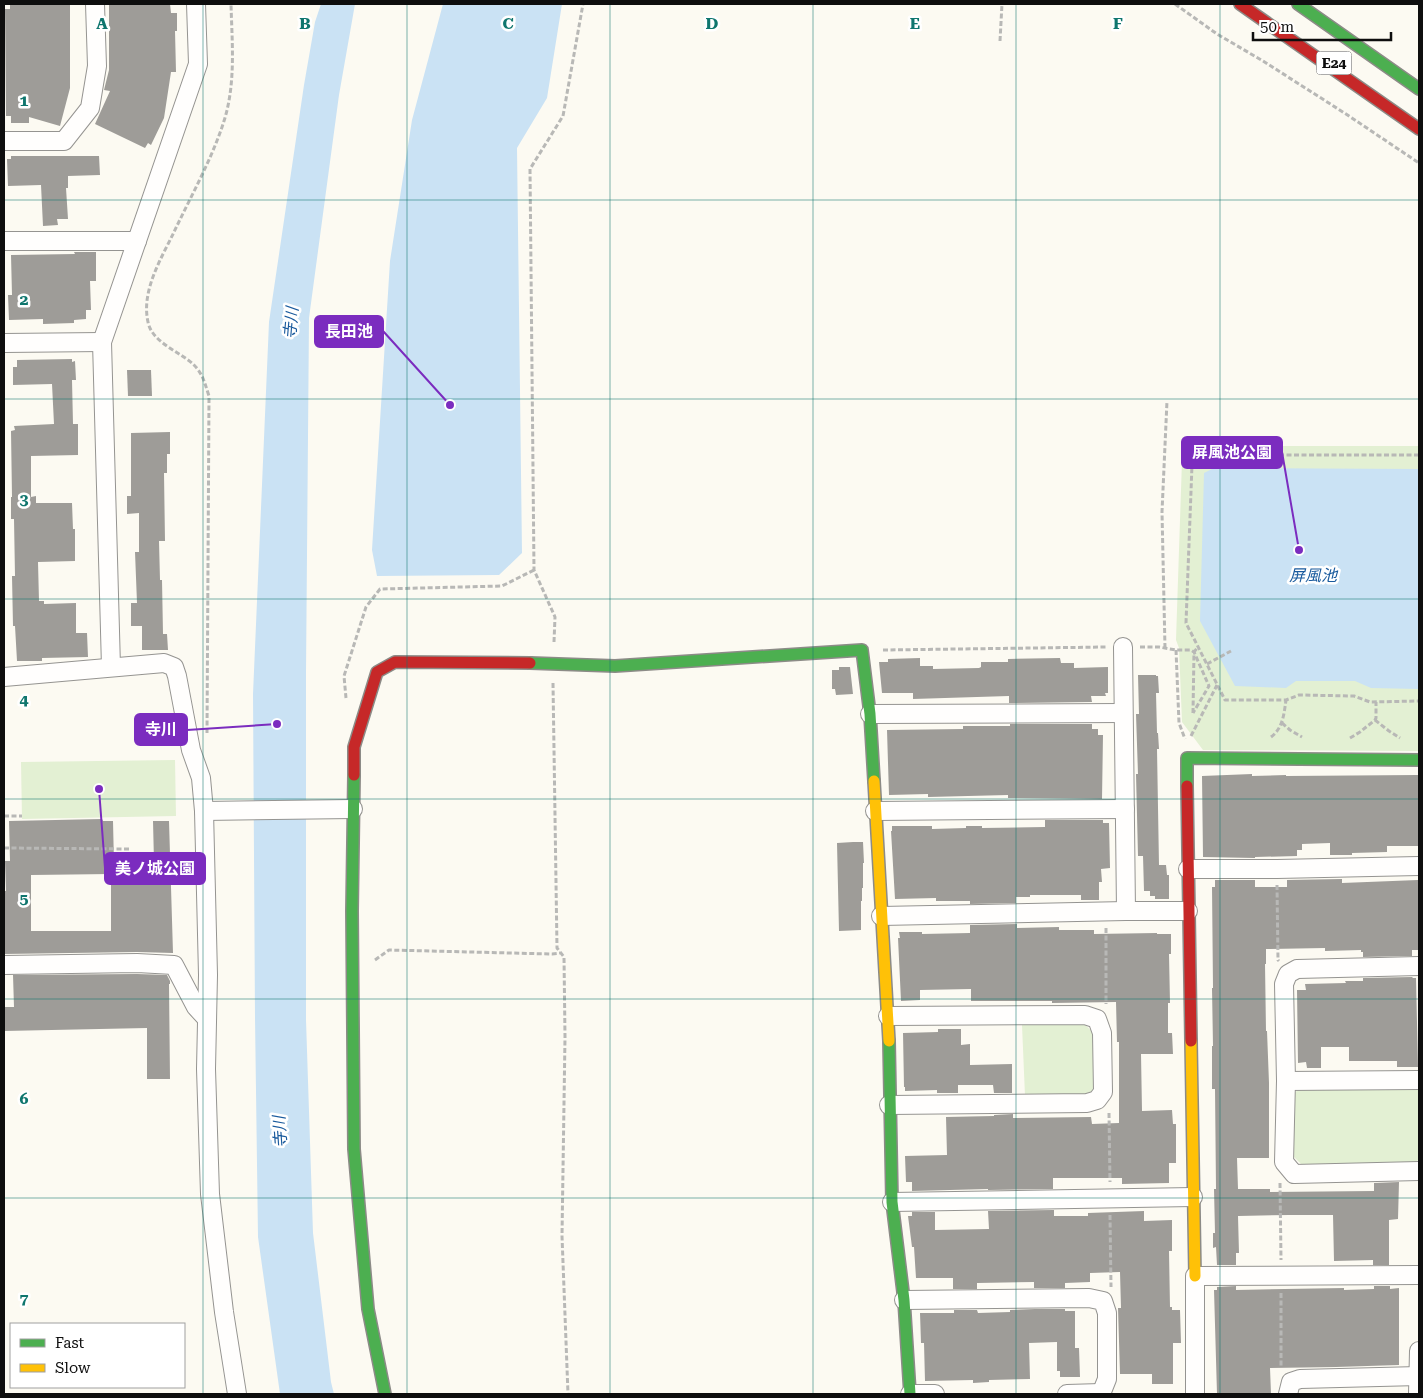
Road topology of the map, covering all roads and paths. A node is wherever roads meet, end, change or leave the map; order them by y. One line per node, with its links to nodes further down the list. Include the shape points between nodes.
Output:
1 (95, 4): 16 (street, via 97,66 90,108 64,142)
2 (196, 4): 19 (street, via 198,64)
3 (231, 4): 48 (path, via 233,75 224,120 152,279 146,308 148,325 169,348 194,364 204,378 209,396)
4 (583, 4): 24 (path, via 563,116 530,169)
5 (1002, 4): 11 (path)
6 (1175, 4): 17 (path, via 1216,34)
7 (1240, 4): 15 (main road)
8 (1250, 4): 14 (main road, E24)
9 (1298, 4): 13 (main road, E24)
10 (1313, 6): 12 (main road)
11 (1000, 41)
12 (1419, 81)
13 (1419, 89)
14 (1419, 122)
15 (1419, 129)
16 (4, 141)
17 (1419, 163)
18 (4, 240): 19 (street)
19 (137, 241): 20 (street)
20 (102, 342): 21 (street); 34 (street)
21 (4, 343)
22 (1166, 401): 27 (path, via 1162,512)
23 (1419, 455): 26 (path, via 1212,455 1192,465 1186,623)
24 (534, 570): 32 (path, via 554,617); 39 (path, via 502,586 380,589 366,607 344,676)
25 (1123, 647): 27 (path); 28 (path); 40 (street)
26 (1198, 647): 31 (path); 33 (path)
27 (1165, 648): 29 (path)
28 (862, 650): 32 (main road, via 615,666); 41 (main road)
29 (1176, 650): 31 (path); 49 (path, via 1179,723)
30 (1231, 651): 33 (path)
31 (1194, 652): 31 (path, via 1193,704 1193,713 1209,686)
32 (553, 663): 53 (main road, via 395,662 377,672 354,747); 66 (path, via 557,948)
33 (1207, 664): 36 (path)
34 (111, 668): 35 (street); 52 (street, via 164,663 174,667 191,750)
35 (4, 677)
36 (1218, 685): 38 (path, via 1225,700 1286,700 1298,695 1354,696); 44 (path)
37 (1419, 701): 38 (path)
38 (1376, 702): 42 (path)
39 (346, 706)
40 (1123, 713): 41 (street); 51 (street)
41 (870, 714): 54 (main road)
42 (1375, 720): 46 (path); 47 (path)
43 (1282, 723): 45 (path)
44 (1193, 733)
45 (1308, 740)
46 (1345, 740)
47 (1404, 740)
48 (207, 741)
49 (1187, 744)
50 (1419, 760): 60 (main road, via 1187,758)
51 (1125, 809): 54 (street); 62 (street)
52 (209, 810): 53 (street); 72 (street)
53 (346, 810): 89 (main road, via 352,911 354,1149 368,1309)
54 (875, 811): 65 (main road)
55 (4, 816): 56 (path)
56 (22, 816)
57 (4, 848): 58 (path)
58 (130, 849)
59 (1419, 866): 61 (street)
60 (1188, 869): 61 (street); 63 (main road)
61 (1277, 869): 70 (path, via 1278,960)
62 (1126, 911): 63 (street); 64 (street)
63 (1188, 911): 79 (main road)
64 (1106, 912): 65 (street); 73 (path, via 1106,1008)
65 (881, 916): 71 (main road)
66 (561, 953): 69 (path, via 389,950 375,959); 90 (path, via 564,957 565,1027 562,1236)
67 (4, 965): 72 (street, via 174,965 196,1007)
68 (1419, 966): 70 (street, via 1297,969)
69 (373, 968)
70 (1288, 974): 75 (street, via 1284,984)
71 (888, 1016): 73 (street, via 1085,1015); 76 (main road)
72 (207, 1019): 88 (street, via 210,1194)
73 (1097, 1019): 76 (street, via 1102,1032 1103,1092 1097,1100 1088,1103)
74 (1419, 1080): 75 (street)
75 (1286, 1081): 77 (street, via 1284,1162)
76 (889, 1105): 80 (main road)
77 (1289, 1168): 78 (street, via 1294,1174); 83 (path, via 1280,1181)
78 (1419, 1171)
79 (1193, 1197): 80 (street); 82 (main road)
80 (892, 1202): 84 (main road)
81 (1419, 1274): 83 (street)
82 (1195, 1276): 83 (street); 95 (street)
83 (1281, 1276): 87 (path, via 1281,1370)
84 (904, 1300): 91 (main road); 94 (street, via 1089,1298 1103,1301 1107,1313 1107,1379)
85 (1419, 1351): 86 (street)
86 (1418, 1376): 87 (street, via 1300,1379); 96 (street)
87 (1289, 1388)
88 (237, 1394)
89 (385, 1394)
90 (568, 1394)
91 (910, 1394): 92 (street)
92 (935, 1394)
93 (1067, 1394): 94 (street)
94 (1102, 1394)
95 (1195, 1394)
96 (1418, 1394)

